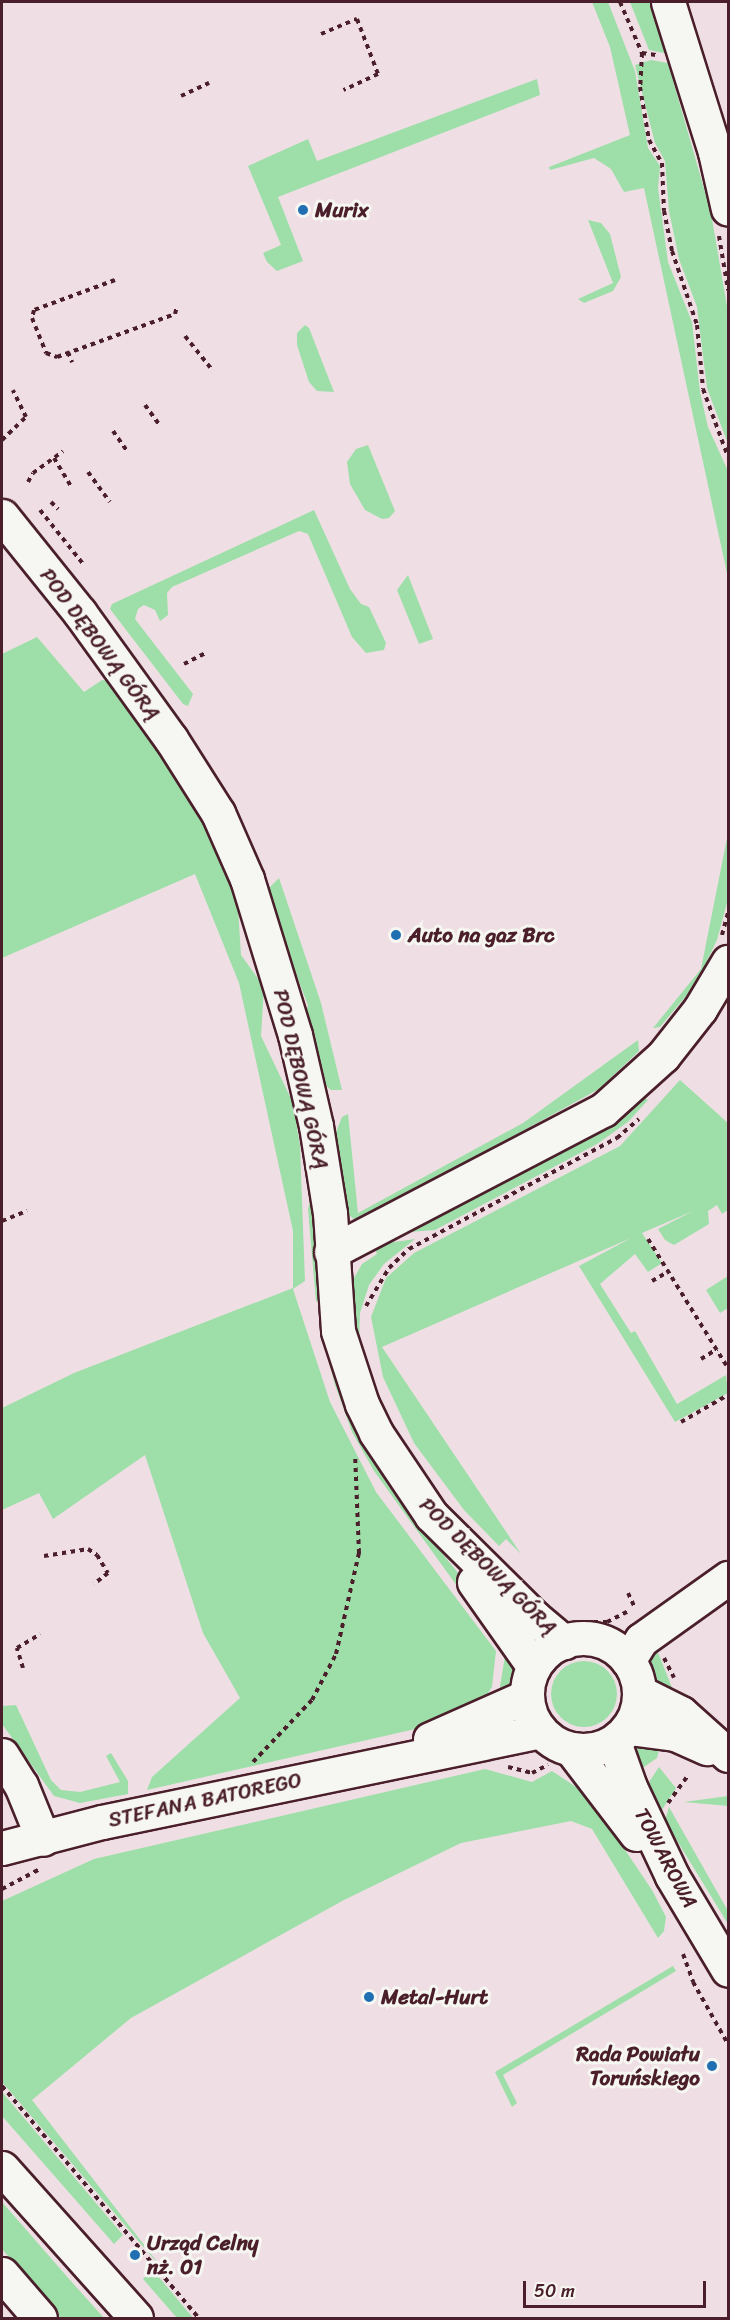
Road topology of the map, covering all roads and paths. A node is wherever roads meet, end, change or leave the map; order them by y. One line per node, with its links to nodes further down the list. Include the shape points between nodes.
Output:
1 (620, 2): 22 (path, via 642,53 640,87 649,140 662,163 664,211 672,251 697,325 703,389)
2 (668, 2): 7 (street, via 687,55)
3 (321, 34): 5 (path, via 357,19 378,74)
4 (209, 83): 6 (path)
5 (343, 90)
6 (181, 96)
7 (729, 209)
8 (115, 280): 11 (path, via 34,310 32,318 46,353 57,357)
9 (177, 306): 11 (path, via 175,314)
10 (185, 336): 13 (path)
11 (68, 352): 12 (path)
12 (72, 363)
13 (213, 371)
14 (13, 390): 18 (path, via 26,417)
15 (145, 405): 16 (path)
16 (160, 426)
17 (113, 431): 19 (path)
18 (2, 438)
19 (127, 451)
20 (63, 452): 21 (path)
21 (54, 458): 24 (path, via 33,473); 25 (path)
22 (729, 458)
23 (88, 472): 27 (path)
24 (28, 482)
25 (71, 486)
26 (51, 502): 28 (path)
27 (110, 502)
28 (58, 509)
29 (40, 510): 31 (path)
30 (2, 516): 39 (street, POD DĘBOWĄ GÓRĄ, via 116,661 218,813 247,879 295,1035 316,1126 330,1213)
31 (84, 565)
32 (206, 653): 33 (path)
33 (184, 664)
34 (729, 962): 39 (street, via 700,1009 663,1056 603,1110)
35 (27, 1211): 36 (path)
36 (2, 1221)
37 (433, 1234): 42 (path, via 389,1268 372,1290)
38 (648, 1239): 40 (path)
39 (331, 1252): 49 (street, POD DĘBOWĄ GÓRĄ, via 338,1331 362,1404 392,1462)
40 (669, 1271): 41 (path); 43 (path)
41 (652, 1281)
42 (364, 1315)
43 (717, 1349): 44 (path); 45 (path)
44 (701, 1359)
45 (729, 1368)
46 (729, 1395): 47 (path)
47 (681, 1422)
48 (353, 1445): 66 (path, via 358,1472 354,1496 359,1553 336,1654 312,1700)
49 (430, 1515): 56 (street, POD DĘBOWĄ GÓRĄ, via 535,1618); 59 (street)
50 (44, 1556): 51 (path, via 88,1549 97,1555 108,1573)
51 (94, 1584)
52 (717, 1585): 56 (street); 57 (street, via 641,1640)
53 (628, 1593): 54 (path)
54 (635, 1608)
55 (40, 1634): 58 (path, via 17,1648)
56 (579, 1640): 57 (street, via 617,1650); 59 (street, via 545,1653)
57 (628, 1661): 60 (street)
58 (23, 1668)
59 (531, 1682): 61 (street); 67 (street, STEFANA BATOREGO)
60 (639, 1692): 62 (street, via 637,1710); 65 (street, via 681,1713)
61 (541, 1731): 63 (street); 67 (street, STEFANA BATOREGO)
62 (621, 1735): 63 (street, via 594,1749); 65 (street, via 675,1734); 71 (street, TOWAROWA, via 630,1787)
63 (571, 1749): 71 (street)
64 (2, 1755): 68 (street, via 21,1785)
65 (729, 1756)
66 (250, 1764)
67 (368, 1766): 68 (street, STEFANA BATOREGO, via 102,1822)
68 (43, 1839): 69 (street, STEFANA BATOREGO); 70 (street, STEFANA BATOREGO)
69 (2, 1848)
70 (2, 1866)
71 (672, 1876): 72 (street, TOWAROWA)
72 (729, 1970)
73 (2, 2086): 78 (path)
74 (2, 2168): 77 (street)
75 (2, 2274): 76 (street)
76 (40, 2319)
77 (136, 2319)
78 (200, 2319)

